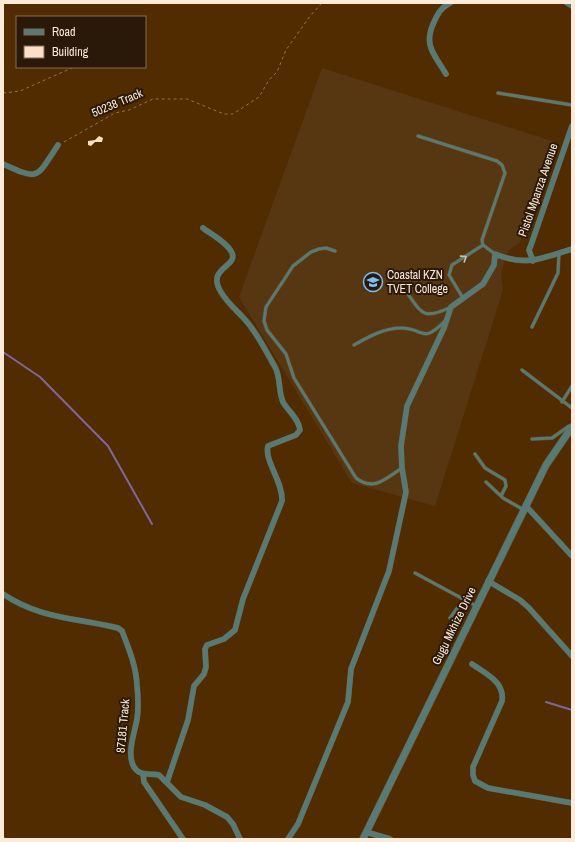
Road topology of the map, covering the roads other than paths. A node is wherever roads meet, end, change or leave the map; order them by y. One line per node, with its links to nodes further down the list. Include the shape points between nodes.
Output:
1 (450, 3): 4 (street, via 438,14 428,37 432,51)
2 (567, 3): 3 (street)
3 (572, 6)
4 (446, 74)
5 (498, 93): 6 (lane)
6 (572, 105)
7 (572, 126): 17 (street, Pistol Mpanza Avenue, via 529,250)
8 (418, 136): 12 (lane, via 497,161 502,165 505,173 483,236)
9 (58, 145): 10 (street, via 35,174 29,175)
10 (3, 164)
11 (203, 228): 45 (street, via 232,252 231,262 217,275 218,287 224,298 251,326 276,368 282,398 299,424 300,430 296,435 268,446 267,453 281,484 282,501 243,599 235,630 224,639 207,645 205,649 204,674 194,686 188,720)
12 (483, 246): 16 (lane); 19 (lane, one-way to 12, via 449,275 449,270 452,265)
13 (572, 249): 15 (street)
14 (335, 251): 31 (lane, via 319,249 293,266 266,306 264,321 267,330 286,354 297,382 356,478 370,485 376,484)
15 (559, 253): 17 (street); 22 (lane, via 558,273)
16 (495, 254): 17 (street, via 515,261); 19 (street, via 494,265 486,280)
17 (533, 261)
18 (405, 290): 20 (lane, via 419,310 425,314 437,313)
19 (463, 298): 20 (street)
20 (451, 307): 21 (street)
21 (447, 318): 23 (lane, via 430,334 409,329 388,329); 31 (street, via 407,406 402,439)
22 (532, 327)
23 (354, 346)
24 (522, 370): 26 (lane)
25 (572, 386): 26 (lane)
26 (562, 402): 27 (lane)
27 (572, 408)
28 (572, 426): 29 (lane, via 552,438); 34 (street, Gugu Mkhize Drive, via 546,465)
29 (532, 439)
30 (475, 454): 33 (lane, via 485,468 505,480 506,486)
31 (402, 468): 50 (street, via 406,492 389,571 351,669 348,702 298,824)
32 (486, 482): 33 (lane)
33 (501, 496): 34 (lane)
34 (525, 508): 35 (street); 37 (street, Gugu Mkhize Drive)
35 (572, 556)
36 (415, 573): 39 (lane)
37 (488, 581): 40 (street, Gugu Mkhize Drive); 42 (street, via 529,608)
38 (3, 594): 44 (street, 87181 Track, via 41,614 108,625 122,631 134,663 137,683 137,718 131,761 138,772)
39 (469, 601): 40 (lane); 41 (lane, via 459,606)
40 (476, 606): 47 (street, Gugu Mkhize Drive)
41 (450, 618)
42 (572, 656)
43 (472, 664): 46 (street, via 498,683 503,695 475,761 475,781 488,788)
44 (143, 774): 45 (street, via 159,775); 48 (street, via 144,782)
45 (167, 782): 49 (street, via 181,797 205,805 227,817)
46 (572, 803)
47 (366, 832): 51 (street, Gugu Mkhize Drive); 52 (street)
48 (183, 839)
49 (240, 839)
50 (288, 839)
51 (363, 839)
52 (390, 839)

